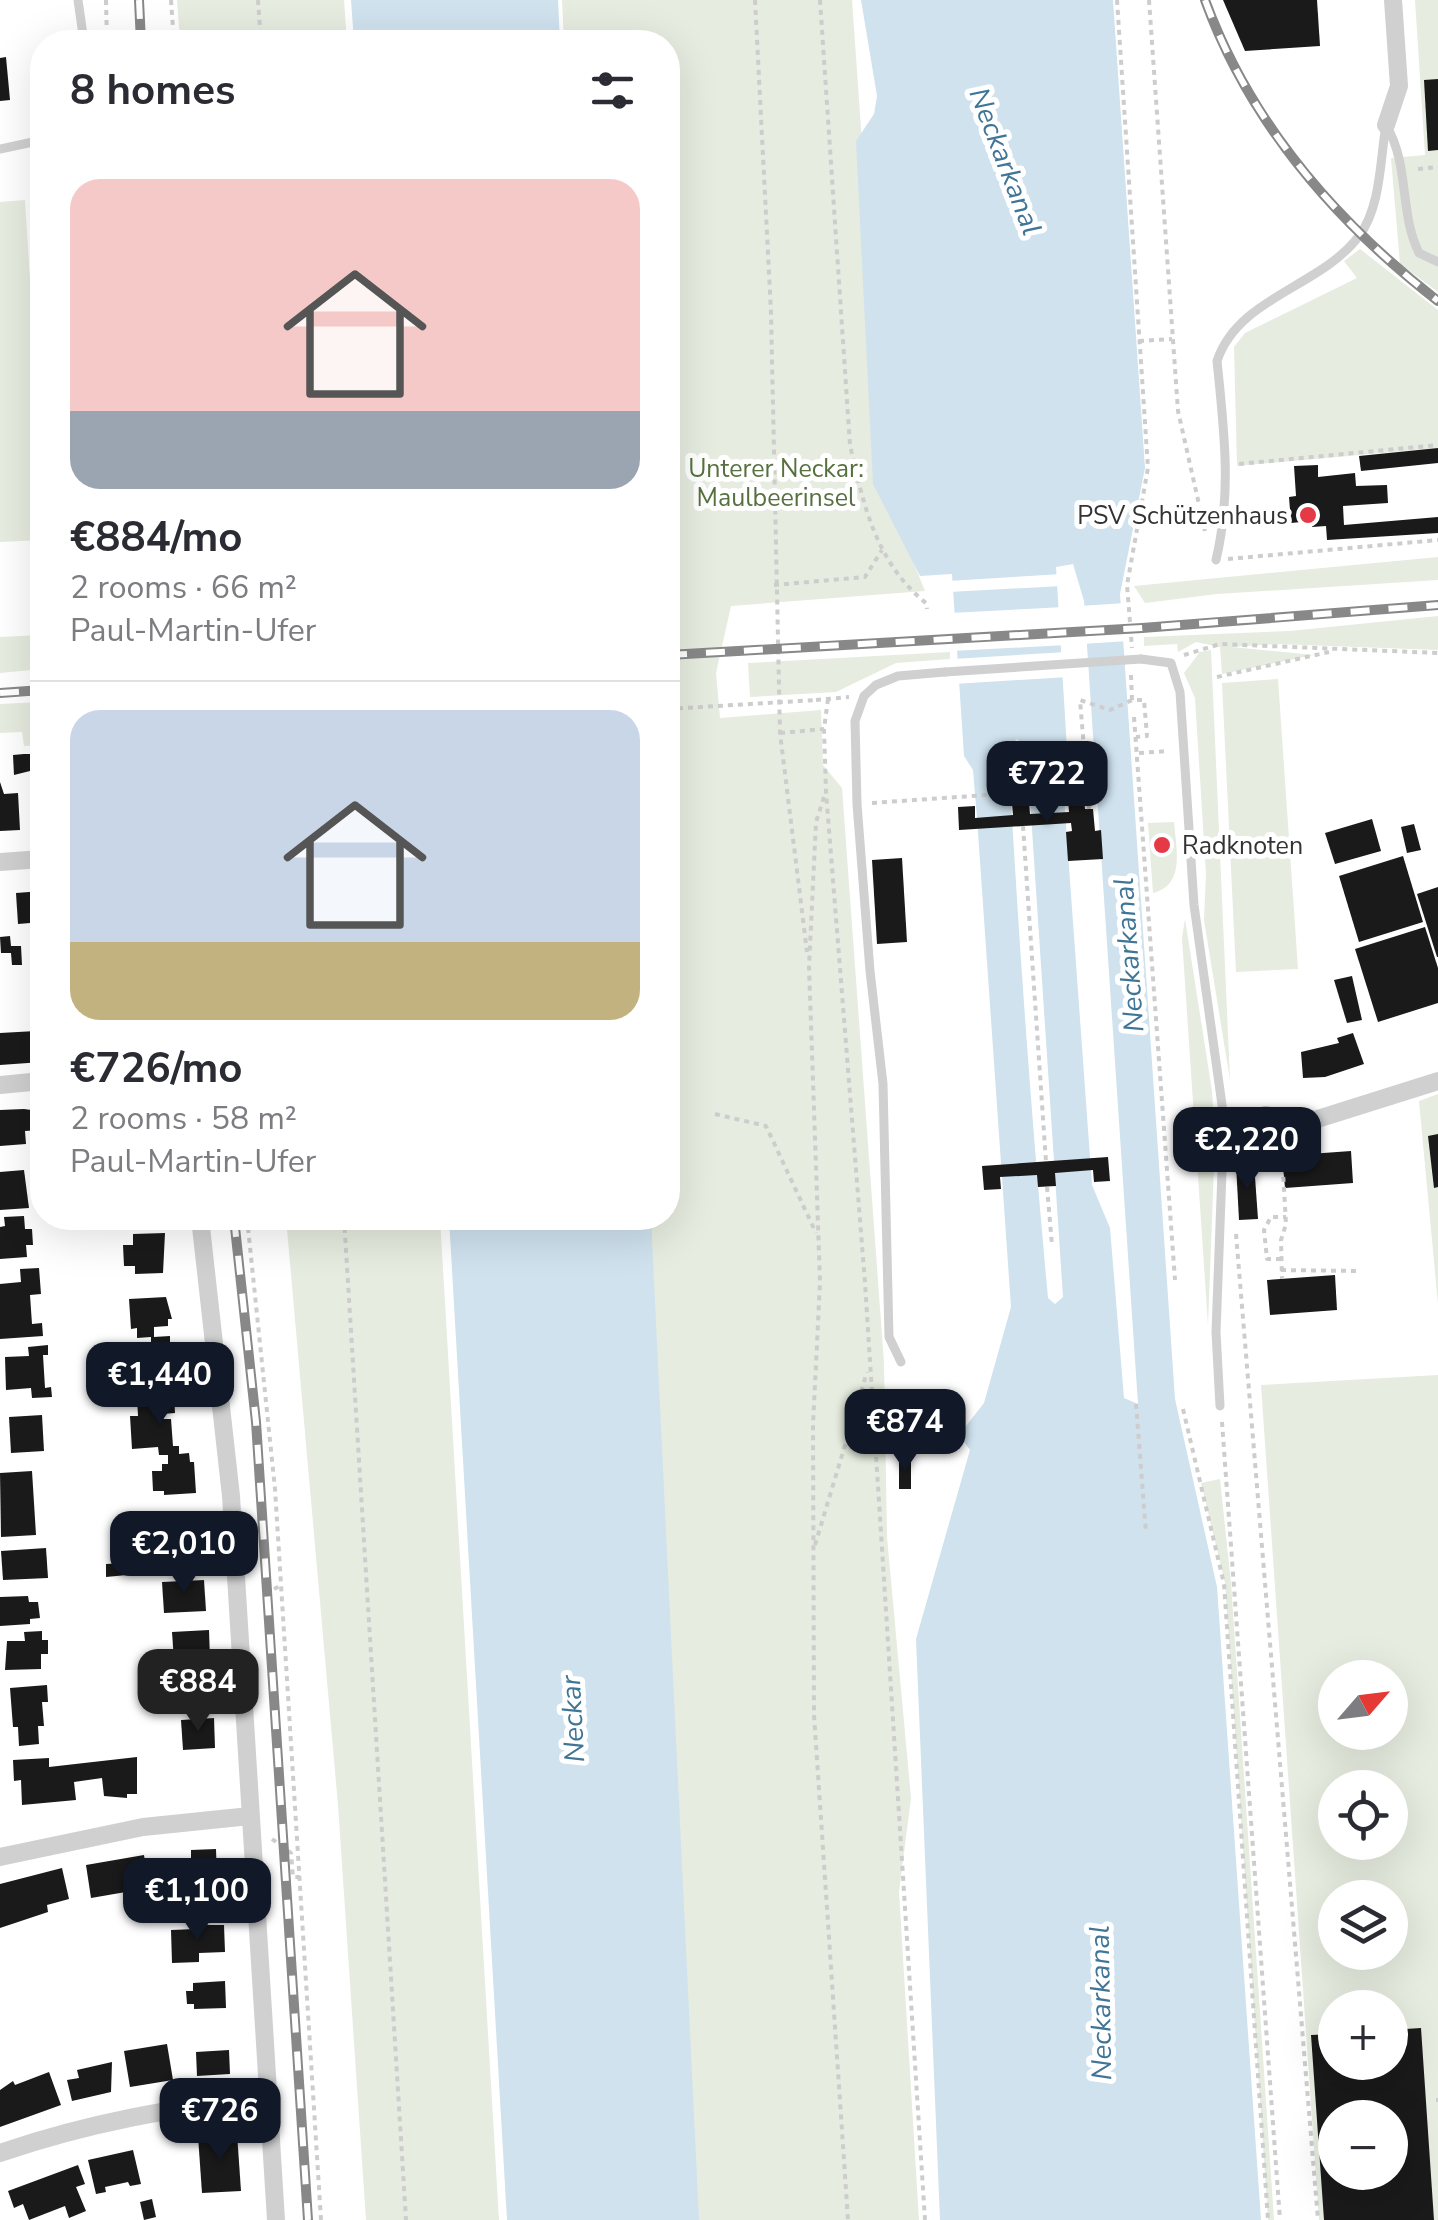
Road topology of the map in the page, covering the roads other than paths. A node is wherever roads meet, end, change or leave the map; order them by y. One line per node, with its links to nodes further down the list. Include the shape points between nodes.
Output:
1 (78, 0): 3 (lane)
2 (1394, 0): 4 (street, via 1399,86)
3 (82, 30)
4 (1386, 125): 7 (lane, via 1404,172 1412,239 1419,253); 8 (lane, via 1375,201 1360,236 1244,320 1222,344 1217,361 1228,465)
5 (30, 143): 6 (lane)
6 (0, 149)
7 (1438, 262)
8 (1216, 560)
9 (30, 860): 10 (street)
10 (0, 862)
11 (1438, 1080): 14 (street, via 1308,1122)
12 (30, 1082): 13 (street)
13 (0, 1085)
14 (1272, 1116): 15 (lane)
15 (1224, 1120): 17 (lane, bridge, via 1194,905 1180,692 1171,663 1137,656 898,676 876,685 855,720 857,804 883,1084 889,1337); 18 (lane, via 1216,1332)
16 (201, 1230): 19 (street, via 230,1496)
17 (901, 1362)
18 (1220, 1406)
19 (250, 1816): 20 (street, via 142,1827); 21 (street)
20 (0, 1857)
21 (268, 2096): 22 (street, via 134,2114); 23 (street)
22 (0, 2153)
23 (276, 2220)

